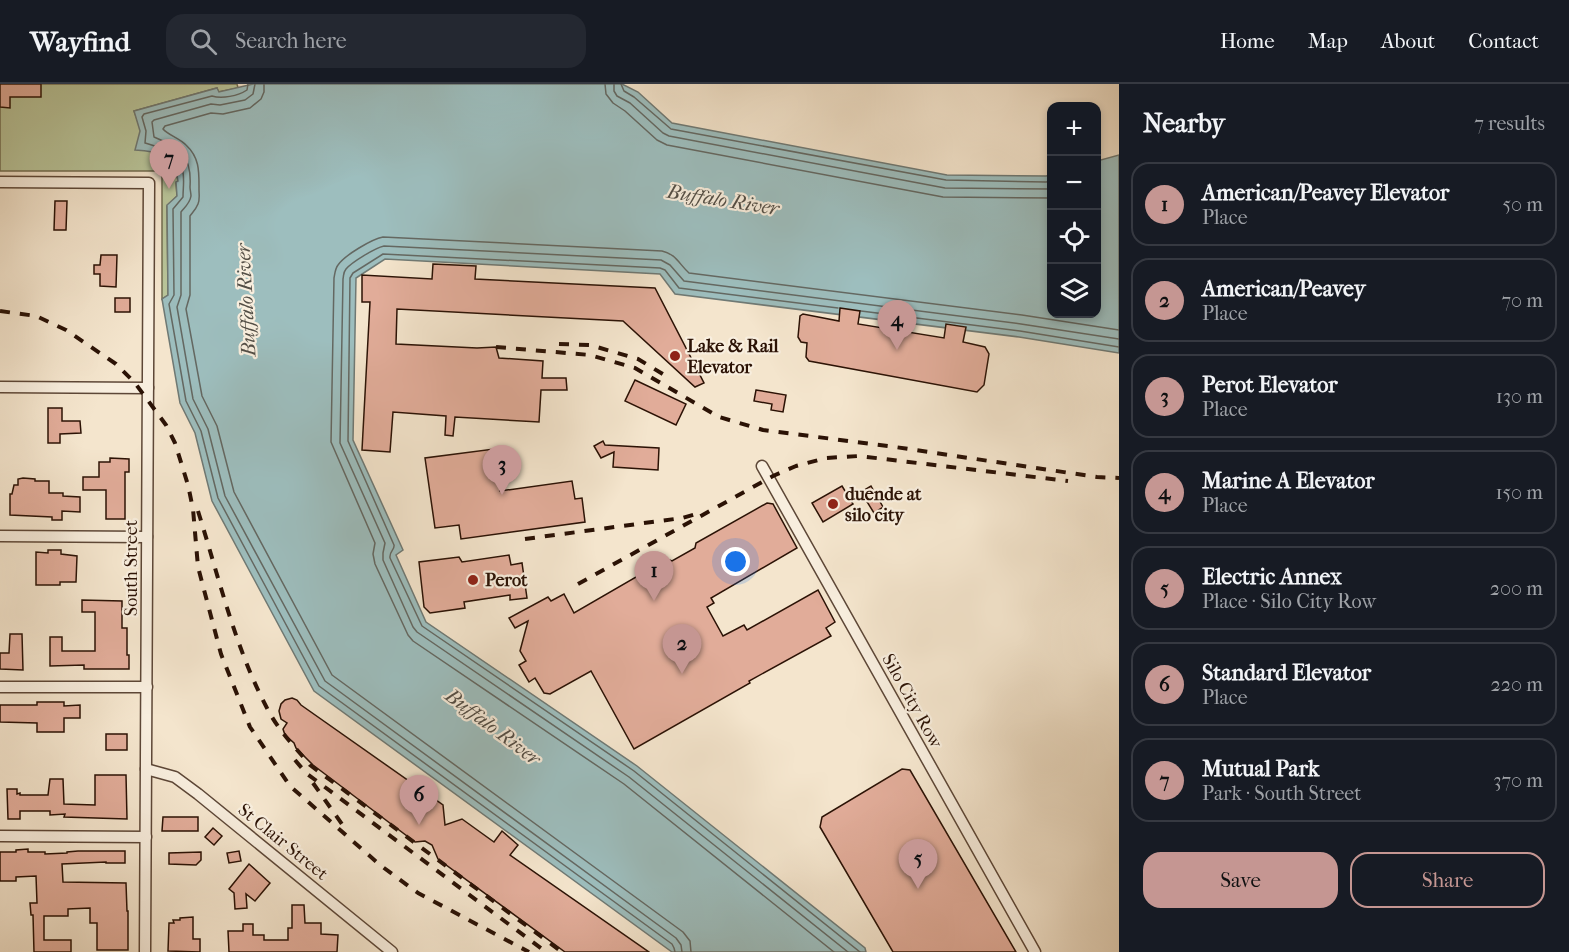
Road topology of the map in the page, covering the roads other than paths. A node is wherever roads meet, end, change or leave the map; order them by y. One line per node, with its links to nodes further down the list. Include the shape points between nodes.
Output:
1 (0, 182): 3 (street, South Street, via 149,183)
2 (0, 387): 3 (street)
3 (148, 388): 6 (street, South Street)
4 (762, 466): 14 (street, Silo City Row)
5 (0, 536): 6 (street)
6 (147, 537): 8 (street, South Street)
7 (0, 687): 8 (street)
8 (147, 687): 9 (street, South Street)
9 (146, 768): 11 (street, South Street); 13 (street, St Clair Street, via 175,777 198,794)
10 (0, 836): 11 (street)
11 (146, 837): 12 (street, South Street)
12 (146, 952)
13 (392, 952)
14 (1035, 952)

